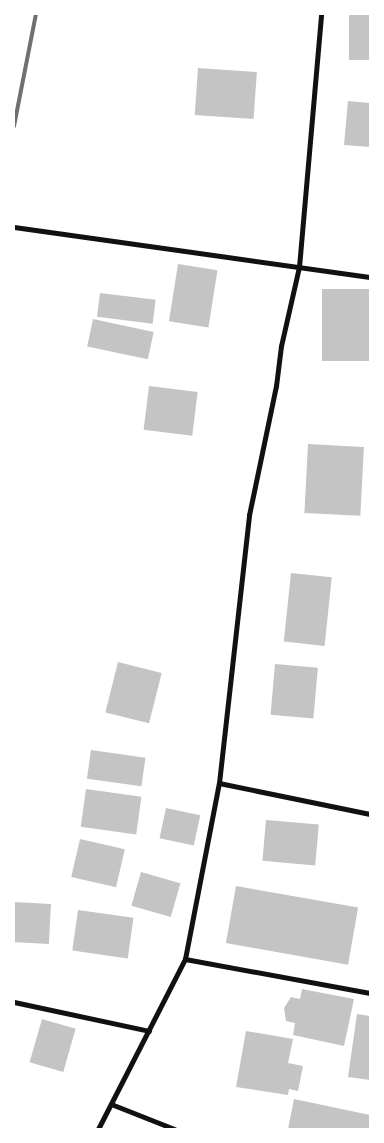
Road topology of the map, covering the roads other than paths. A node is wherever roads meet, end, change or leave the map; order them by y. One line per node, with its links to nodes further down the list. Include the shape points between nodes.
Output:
1 (321, 14): 3 (street)
2 (14, 227): 3 (street)
3 (299, 267): 4 (street); 5 (street, via 280,346 276,386 249,515)
4 (370, 277)
5 (219, 783): 6 (street); 7 (street)
6 (370, 814)
7 (185, 959): 8 (street); 10 (street)
8 (370, 993)
9 (14, 1002): 10 (street)
10 (149, 1031): 11 (street)
11 (111, 1104): 12 (street); 13 (street)
12 (98, 1129)
13 (174, 1129)

